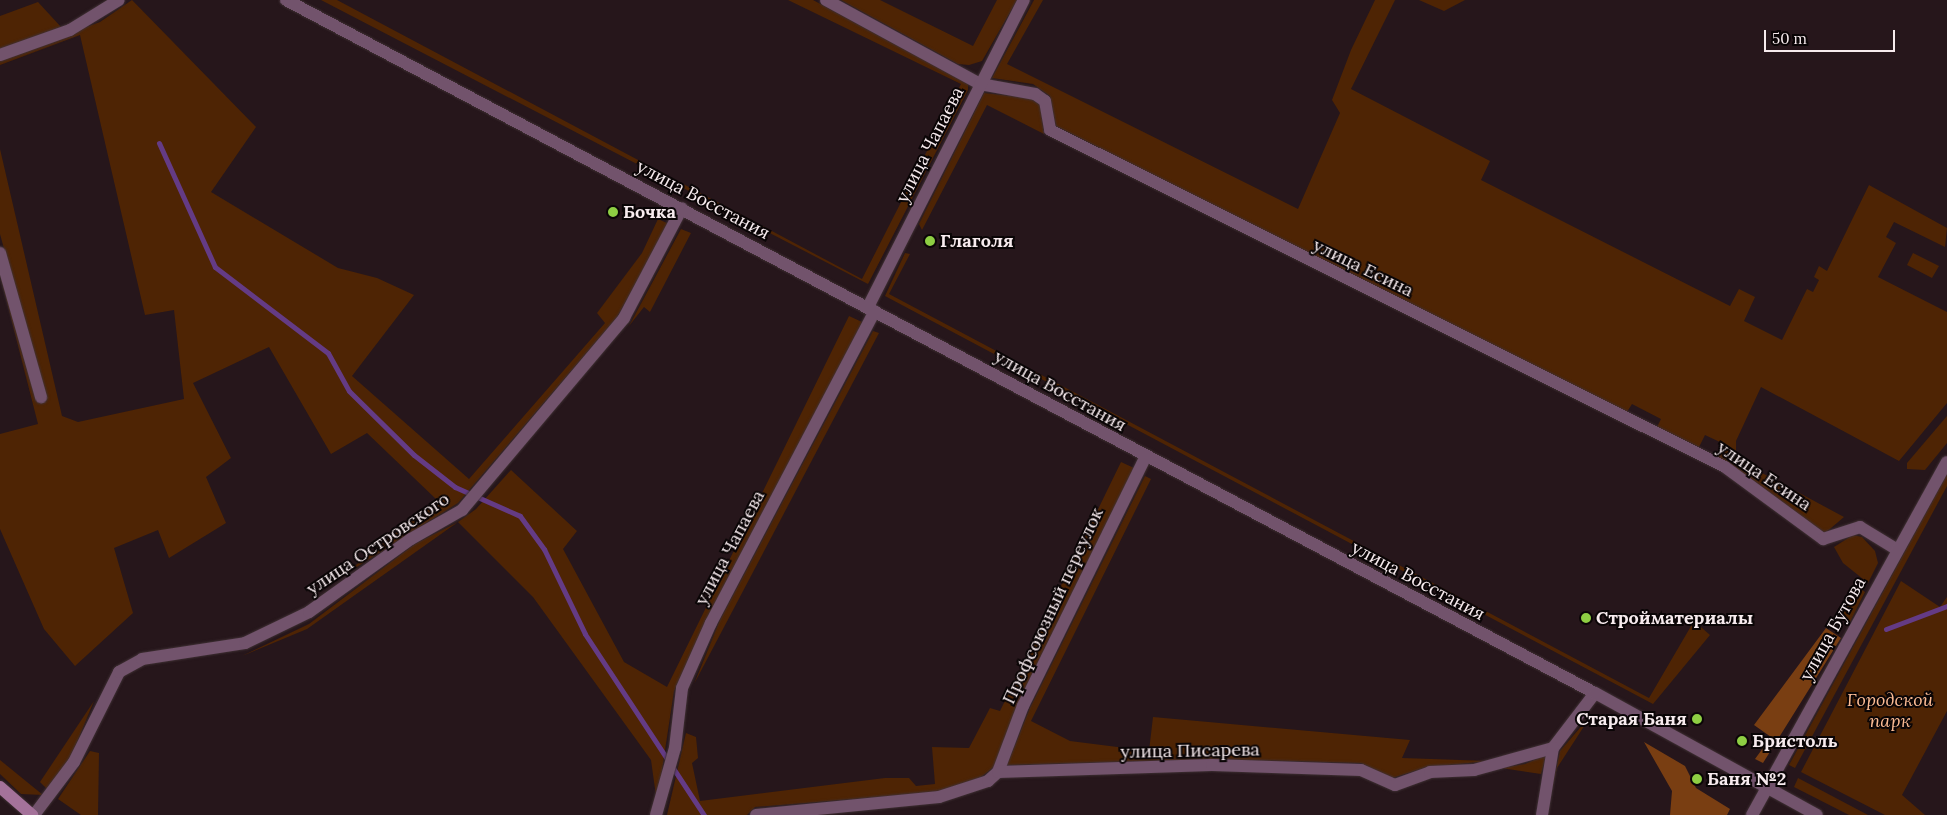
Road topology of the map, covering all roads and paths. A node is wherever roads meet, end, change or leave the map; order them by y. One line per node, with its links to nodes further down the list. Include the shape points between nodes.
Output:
1 (119, 0): 5 (street, via 70,30)
2 (286, 0): 7 (street, улица Восстания)
3 (826, 0): 6 (street, улица Есина)
4 (1024, 0): 6 (street, улица Чапаева)
5 (0, 55)
6 (980, 84): 9 (street, улица Чапаева); 13 (street, улица Есина, via 1035,94 1045,101 1050,130 1725,466 1823,539 1860,527)
7 (682, 208): 9 (street, улица Восстания); 19 (street, улица Островского, via 624,318 462,510 411,539 309,612 245,643 142,659 119,672 74,762)
8 (0, 252): 10 (street)
9 (871, 309): 11 (street, улица Восстания); 20 (street, улица Чапаева, via 711,623 682,688 674,748)
10 (41, 397)
11 (1146, 458): 14 (street, улица Восстания); 16 (street, Профсоюзный переулок, via 1028,698)
12 (1947, 462): 13 (street, улица Бутова)
13 (1896, 549): 18 (street, улица Бутова)
14 (1594, 693): 15 (street); 18 (street, улица Восстания)
15 (1553, 748): 16 (street, улица Писарева, via 1474,770 1430,772 1394,785 1361,770 1252,766); 22 (street)
16 (998, 772): 21 (street, улица Писарева, via 988,781 938,797)
17 (0, 786): 19 (main road)
18 (1766, 789): 23 (street, улица Бутова); 24 (street, улица Восстания)
19 (33, 815)
20 (656, 815)
21 (756, 815)
22 (1542, 815)
23 (1752, 815)
24 (1817, 815)

